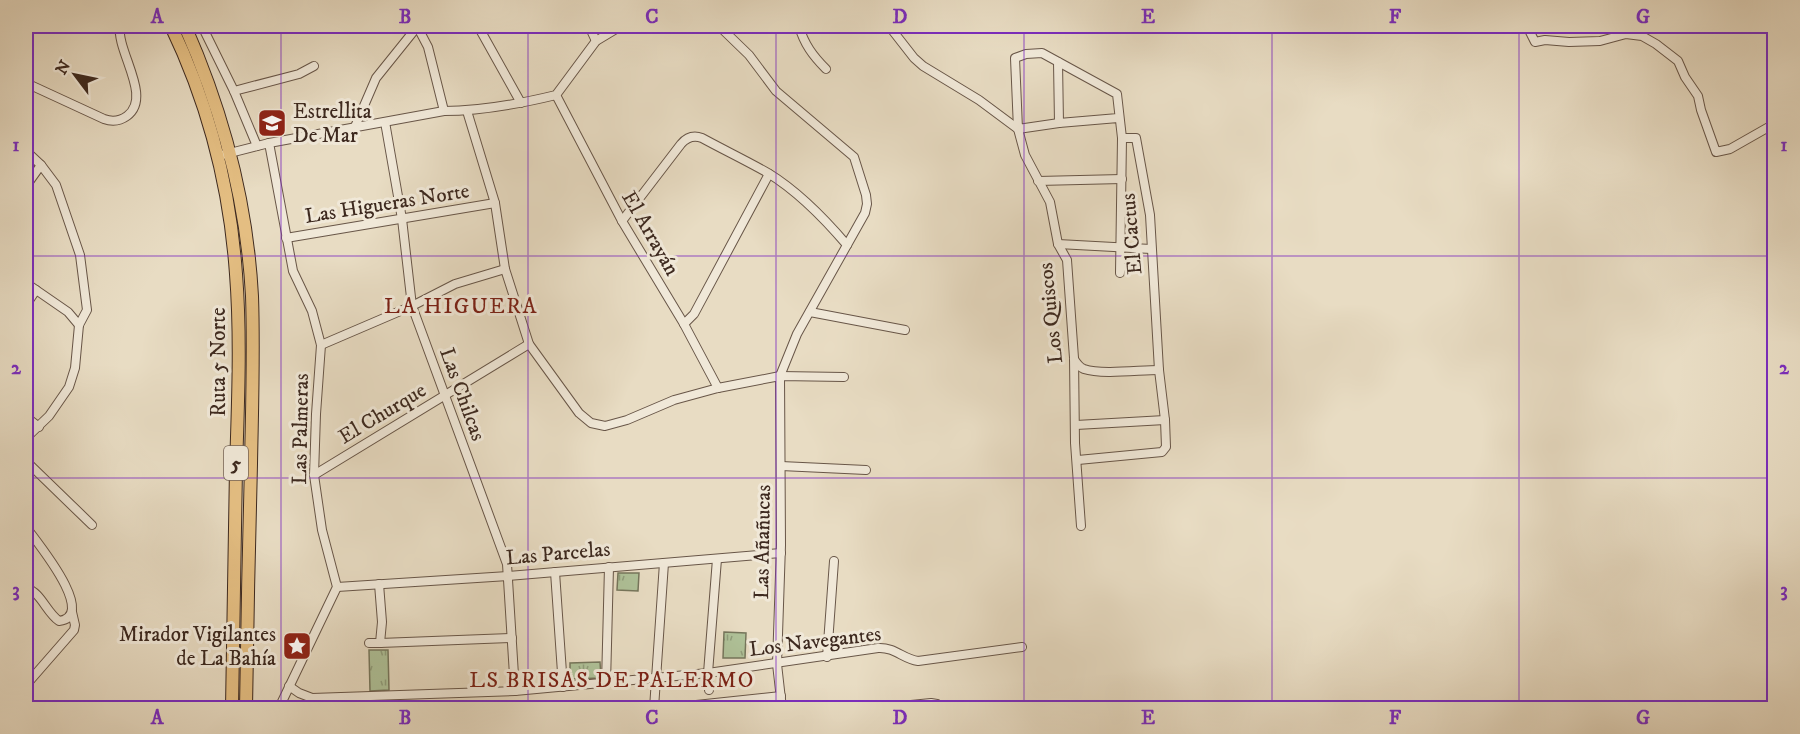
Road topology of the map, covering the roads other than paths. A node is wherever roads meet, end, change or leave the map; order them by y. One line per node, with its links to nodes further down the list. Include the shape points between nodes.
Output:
1 (120, 26): 17 (street, via 120,41 137,96 126,117 104,119)
2 (171, 26): 34 (highway, Ruta 5 Norte / 5)
3 (185, 26): 33 (highway, Ruta 5 Norte / 5, via 212,91)
4 (202, 26): 18 (street)
5 (419, 26): 21 (street); 27 (street, via 376,78)
6 (478, 26): 20 (street)
7 (589, 26): 13 (street)
8 (621, 26): 13 (street)
9 (719, 26): 45 (street, via 749,55 776,90 854,157 867,204)
10 (799, 26): 16 (street, via 808,48)
11 (888, 26): 28 (street, via 923,66)
12 (1527, 26): 26 (street, via 1535,42 1600,41 1626,34 1642,36 1656,44 1678,61 1698,96 1716,152)
13 (596, 41): 19 (street)
14 (1058, 62): 23 (street, via 1117,94); 25 (street); 28 (street, Los Quiscos, via 1042,53 1015,58)
15 (314, 66): 18 (street, via 299,74)
16 (826, 69)
17 (26, 83)
18 (234, 91): 31 (street)
19 (556, 95): 20 (street); 42 (street, El Arrayán)
20 (521, 103): 22 (street)
21 (444, 111): 22 (street); 24 (street)
22 (466, 111): 40 (street)
23 (1118, 118): 25 (street); 29 (street)
24 (385, 122): 27 (street); 41 (street, Las Chilcas)
25 (1059, 123): 28 (street)
26 (1774, 124)
27 (354, 129): 30 (street)
28 (1018, 129): 38 (street, Los Quiscos)
29 (1122, 138): 37 (street); 47 (street, El Cactus, via 1136,138 1150,215)
30 (269, 143): 31 (street); 43 (street, Las Palmeras)
31 (257, 146): 33 (street)
32 (26, 151): 35 (street)
33 (231, 152): 34 (street); 106 (highway, Ruta 5 Norte / 5, via 247,240 253,329)
34 (218, 156): 105 (highway, Ruta 5 Norte / 5, via 232,228 238,315)
35 (41, 165): 39 (street); 56 (street, via 56,185 80,255 87,310)
36 (769, 174): 42 (street, via 702,138 691,137 681,144); 45 (street, via 808,204); 55 (street, via 694,314)
37 (1122, 179): 38 (street); 46 (street)
38 (1038, 181): 44 (street, Los Quiscos, via 1050,202)
39 (26, 186)
40 (495, 203): 41 (street, Las Higueras Norte); 48 (street)
41 (402, 219): 43 (street, Las Higueras Norte); 53 (street, Las Chilcas)
42 (622, 221): 55 (street, El Arrayán)
43 (286, 238): 59 (street, Las Palmeras, via 293,271 312,311)
44 (1058, 244): 46 (street); 60 (street, Los Quiscos, via 1067,261)
45 (847, 245): 54 (street)
46 (1121, 247): 47 (street); 49 (street)
47 (1151, 249): 61 (street, El Cactus)
48 (505, 269): 53 (street, via 455,284); 58 (street)
49 (1120, 273)
50 (26, 283): 51 (street)
51 (36, 290): 52 (street); 56 (street, via 68,312)
52 (26, 305)
53 (412, 306): 59 (street); 65 (street, Las Chilcas)
54 (810, 312): 57 (street); 62 (street)
55 (684, 324): 64 (street, El Arrayán)
56 (79, 325): 69 (street, via 73,378)
57 (904, 330)
58 (529, 344): 64 (street, via 579,414 595,424 604,426 627,420 674,400); 65 (street, El Churque)
59 (321, 345): 75 (street, Las Palmeras)
60 (1074, 358): 61 (street, via 1083,369); 68 (street, Los Quiscos)
61 (1158, 370): 67 (street, El Cactus)
62 (780, 376): 63 (street); 64 (street); 73 (street, Las Añañucas)
63 (844, 377)
64 (718, 388)
65 (444, 396): 75 (street, El Churque); 85 (street, Las Chilcas, via 507,564)
66 (26, 417): 69 (street)
67 (1165, 420): 68 (street); 71 (street, El Cactus, via 1166,447 1162,452)
68 (1076, 425): 71 (street, Los Quiscos)
69 (39, 427): 70 (street)
70 (26, 438)
71 (1078, 460): 77 (street, Los Quiscos)
72 (26, 461): 76 (street)
73 (781, 466): 74 (street); 79 (street, Las Añañucas)
74 (866, 470)
75 (314, 474): 87 (street, Las Palmeras, via 322,530)
76 (92, 525)
77 (1081, 526)
78 (26, 527): 89 (street, via 62,577)
79 (781, 553): 80 (street, Las Parcelas); 95 (street, Las Añañucas)
80 (717, 559): 82 (street, Las Parcelas); 96 (street)
81 (834, 561): 94 (street)
82 (664, 563): 83 (street, Las Parcelas); 97 (street)
83 (609, 567): 84 (street, Las Parcelas); 98 (street)
84 (555, 572): 85 (street, Las Parcelas); 101 (street)
85 (508, 576): 86 (street, Las Parcelas); 90 (street, Las Chilcas)
86 (379, 584): 87 (street, Las Parcelas); 92 (street)
87 (337, 587): 100 (street)
88 (26, 588): 89 (street, via 59,621)
89 (72, 612): 99 (street, via 74,630)
90 (512, 638): 92 (street); 103 (street, Las Chilcas)
91 (369, 643): 92 (street)
92 (380, 643)
93 (1022, 647): 94 (street, Los Navegantes, via 918,661 884,648)
94 (827, 657): 95 (street, Los Navegantes)
95 (777, 664): 96 (street, Los Navegantes); 104 (street, Las Añañucas)
96 (708, 673): 97 (street, Los Navegantes); 102 (street)
97 (657, 678): 98 (street, Los Navegantes); 108 (street)
98 (606, 683): 101 (street, Los Navegantes)
99 (26, 685)
100 (289, 686): 103 (street, Los Navegantes, via 312,698); 107 (street)
101 (563, 687): 103 (street, Los Navegantes)
102 (709, 690)
103 (515, 691)
104 (781, 696): 109 (street); 110 (street, Las Añañucas)
105 (232, 708)
106 (246, 708)
107 (279, 708)
108 (654, 708)
109 (668, 708)
110 (782, 708)
111 (881, 708): 112 (street)
112 (892, 708): 113 (street, via 931,703)
113 (942, 708)

